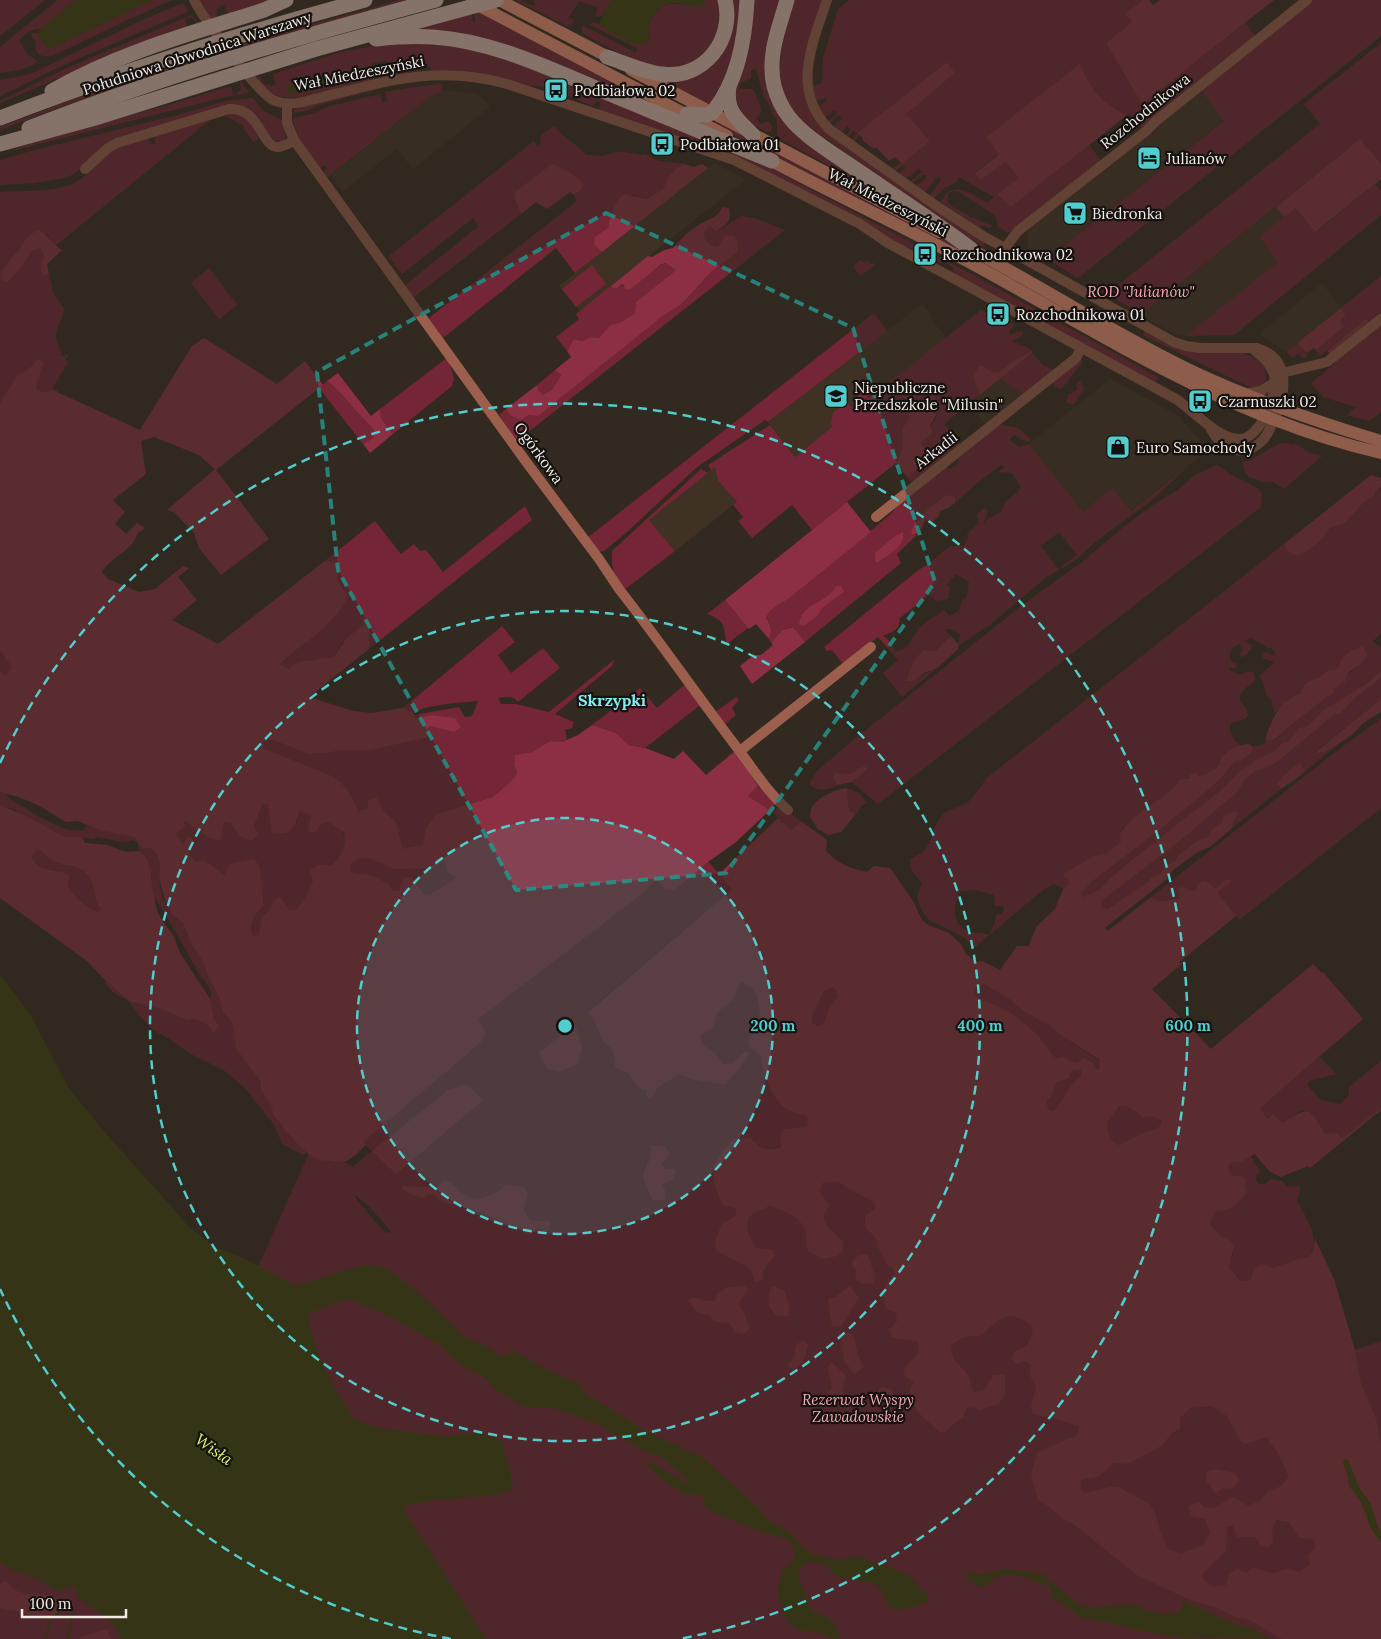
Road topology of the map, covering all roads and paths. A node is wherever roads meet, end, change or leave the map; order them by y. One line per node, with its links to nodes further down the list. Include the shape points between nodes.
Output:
1 (194, 0): 15 (street, via 259,89 272,99)
2 (286, 0): 16 (highway, via 102,65)
3 (365, 0): 16 (highway, Południowa Obwodnica Warszawy, via 212,44)
4 (436, 0): 21 (highway, Południowa Obwodnica Warszawy, via 242,54 113,96)
5 (498, 0): 11 (highway); 13 (main road, Wał Miedzeszyński)
6 (725, 0): 13 (highway, via 727,19 723,38 713,55 694,69 662,74)
7 (747, 0): 14 (highway, via 741,48)
8 (787, 0): 27 (highway, via 772,62 776,91 788,116 820,144)
9 (827, 0): 26 (street, via 810,54 807,77 810,99 821,120 840,138 935,205)
10 (1307, 0): 26 (street, Rozchodnikowa, via 1018,231)
11 (467, 4): 12 (highway); 18 (main road, Wał Miedzeszyński)
12 (316, 49): 23 (highway); 24 (highway, via 410,37 446,38 485,46 512,54)
13 (607, 56): 17 (main road, Wał Miedzeszyński)
14 (729, 85): 17 (highway); 20 (highway, via 731,111)
15 (287, 104): 22 (street, Ogórkowa, via 287,123); 29 (street, Wał Miedzeszyński, via 425,75 462,75 507,84 745,164)
16 (18, 111): 19 (highway, Południowa Obwodnica Warszawy)
17 (712, 113): 18 (highway); 20 (main road, Wał Miedzeszyński)
18 (687, 114): 24 (main road, Wał Miedzeszyński)
19 (0, 118)
20 (753, 135): 27 (main road, Wał Miedzeszyński)
21 (0, 139)
22 (294, 140): 25 (street, via 274,146 250,116 240,110 229,109 117,143); 39 (street, Ogórkowa)
23 (0, 144)
24 (772, 161): 34 (main road, Wał Miedzeszyński, via 959,257 1157,367 1212,394)
25 (85, 169)
26 (1005, 248): 30 (street, via 1174,342 1196,348)
27 (971, 249): 33 (main road, Wał Miedzeszyński, via 1160,355)
28 (1381, 319): 31 (street, via 1327,362)
29 (1082, 348): 34 (street, Wał Miedzeszyński, via 1176,399 1209,426 1232,438 1246,439); 37 (street, Arkadii, via 1076,358)
30 (1252, 348): 31 (street, via 1268,353); 32 (street, via 1270,365)
31 (1282, 373): 34 (street, via 1284,392)
32 (1275, 382): 33 (street, via 1261,391); 34 (street)
33 (1244, 394): 34 (main road, Wał Miedzeszyński)
34 (1272, 412): 35 (main road, Wał Miedzeszyński); 36 (main road, Wał Miedzeszyński, via 1342,442)
35 (1381, 441)
36 (1381, 453)
37 (876, 517)
38 (871, 647): 39 (street)
39 (740, 752): 40 (street, Ogórkowa)
40 (788, 810)

